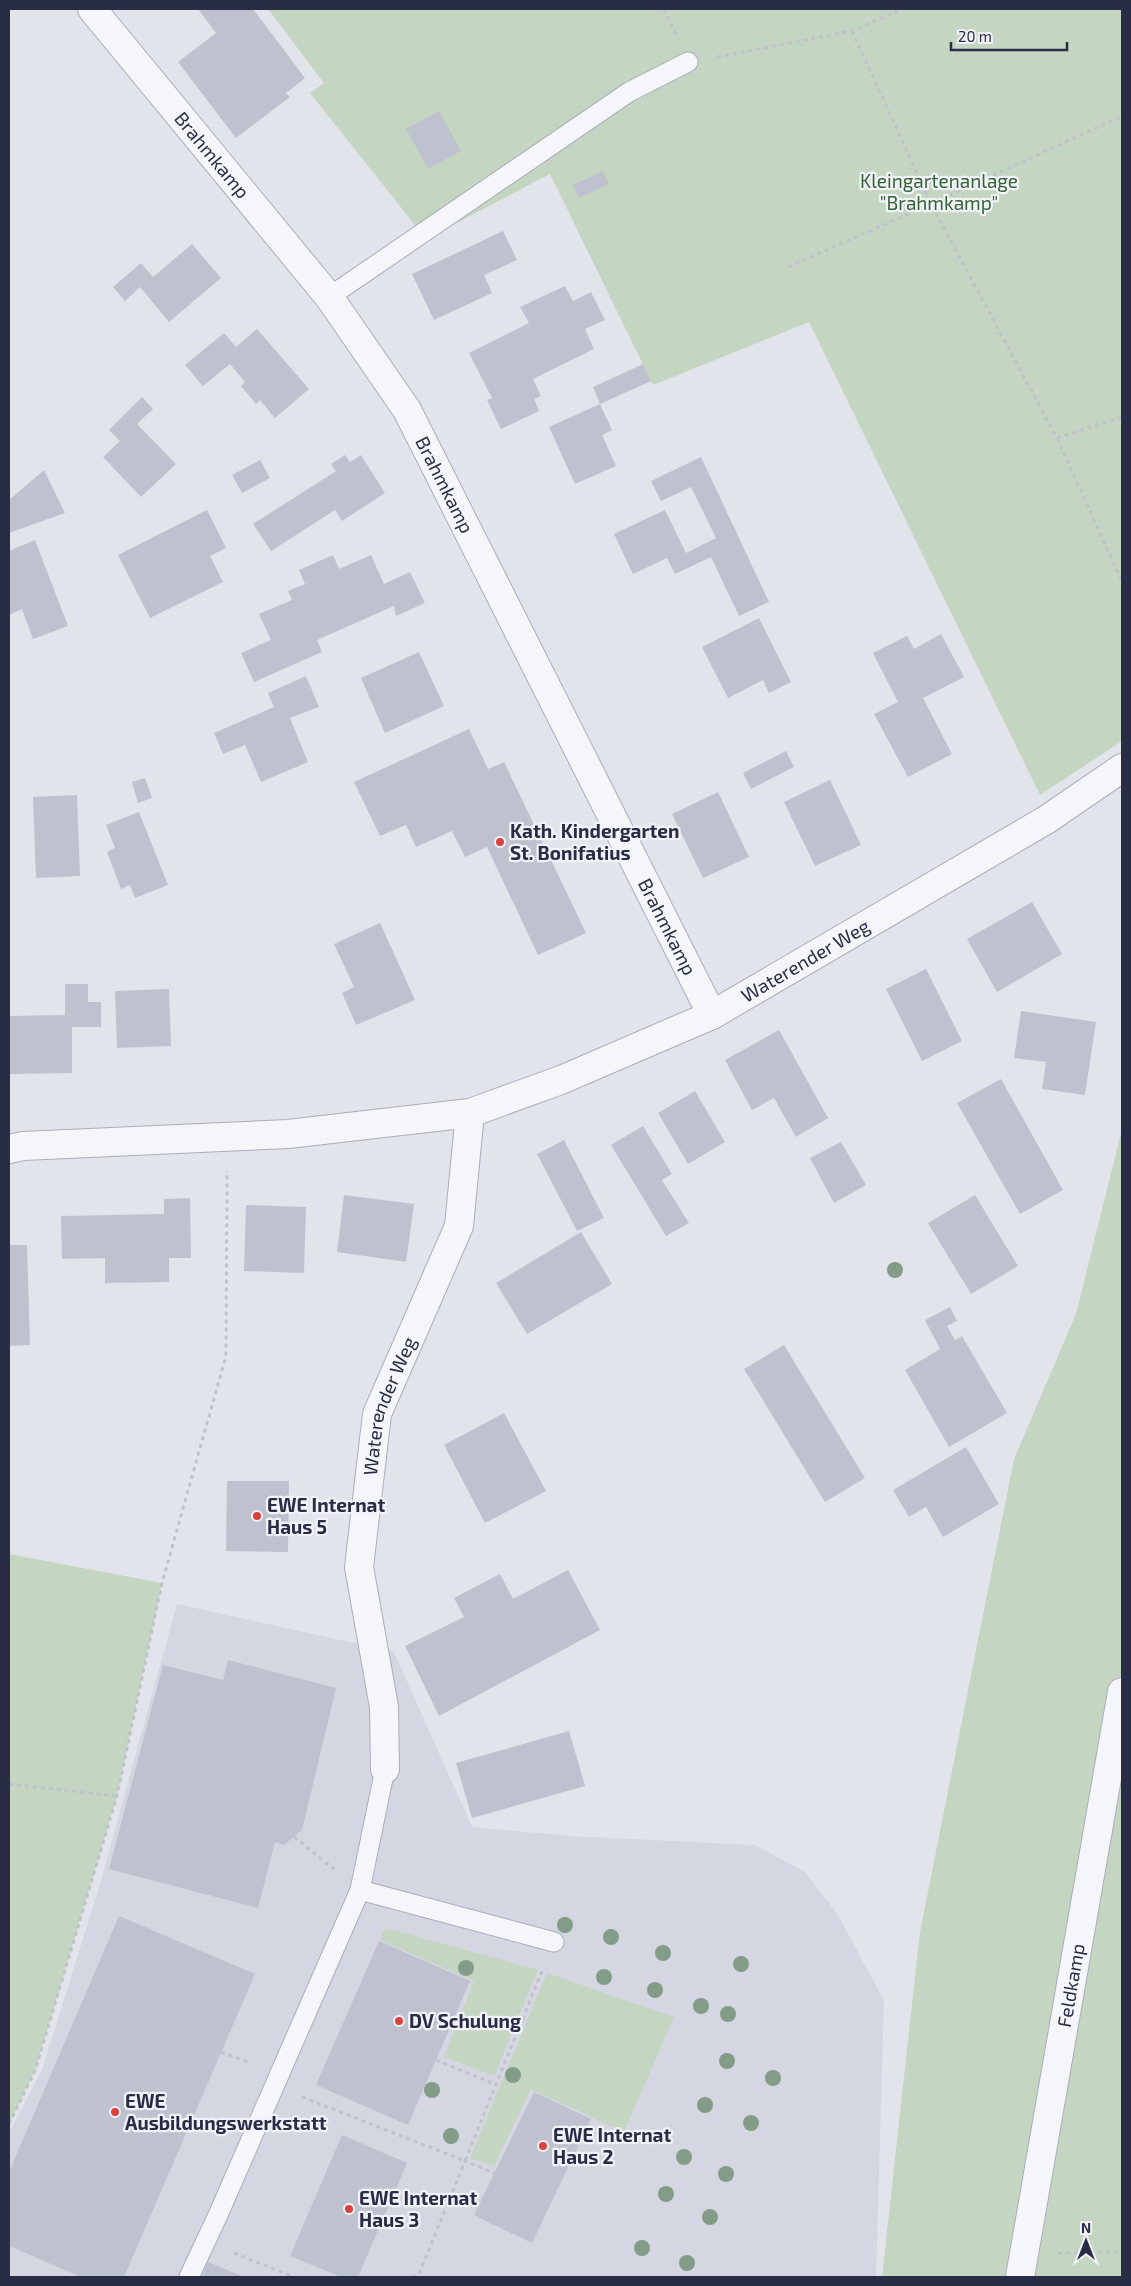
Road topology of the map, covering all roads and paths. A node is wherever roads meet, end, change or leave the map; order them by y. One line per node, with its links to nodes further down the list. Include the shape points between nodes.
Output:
1 (92, 9): 9 (street, Brahmkamp)
2 (664, 9): 5 (path)
3 (902, 9): 4 (path)
4 (852, 31): 5 (path); 7 (path)
5 (688, 62): 9 (lane, via 629,92)
6 (1122, 116): 7 (path)
7 (931, 204): 8 (path); 11 (path)
8 (788, 267)
9 (329, 296): 14 (street, Brahmkamp, via 407,410)
10 (1122, 417): 11 (path)
11 (1057, 438): 12 (path)
12 (1122, 582)
13 (1122, 768): 14 (street, Waterender Weg, via 1046,820)
14 (712, 1015): 15 (street, Waterender Weg, via 561,1080)
15 (470, 1113): 16 (street, Waterender Weg, via 288,1134); 19 (street, Waterender Weg, via 459,1226 376,1414 359,1567 384,1707)
16 (228, 1137): 17 (street, Waterender Weg); 21 (path, via 226,1356 162,1583)
17 (9, 1149)
18 (1122, 1692): 33 (street, Feldkamp)
19 (385, 1769): 23 (lane)
20 (9, 1784): 21 (path)
21 (117, 1796): 28 (path, via 34,2071)
22 (294, 1837): 23 (path)
23 (360, 1890): 24 (lane); 27 (lane)
24 (554, 1942): 26 (path)
25 (436, 2060): 26 (path)
26 (498, 2085): 29 (path)
27 (274, 2086): 29 (path); 31 (lane)
28 (9, 2124)
29 (465, 2161): 30 (path); 36 (path, via 419,2274)
30 (494, 2173)
31 (206, 2241): 34 (lane); 35 (path)
32 (1122, 2252): 33 (path)
33 (1022, 2266)
34 (189, 2277)
35 (294, 2277)
36 (412, 2277)

